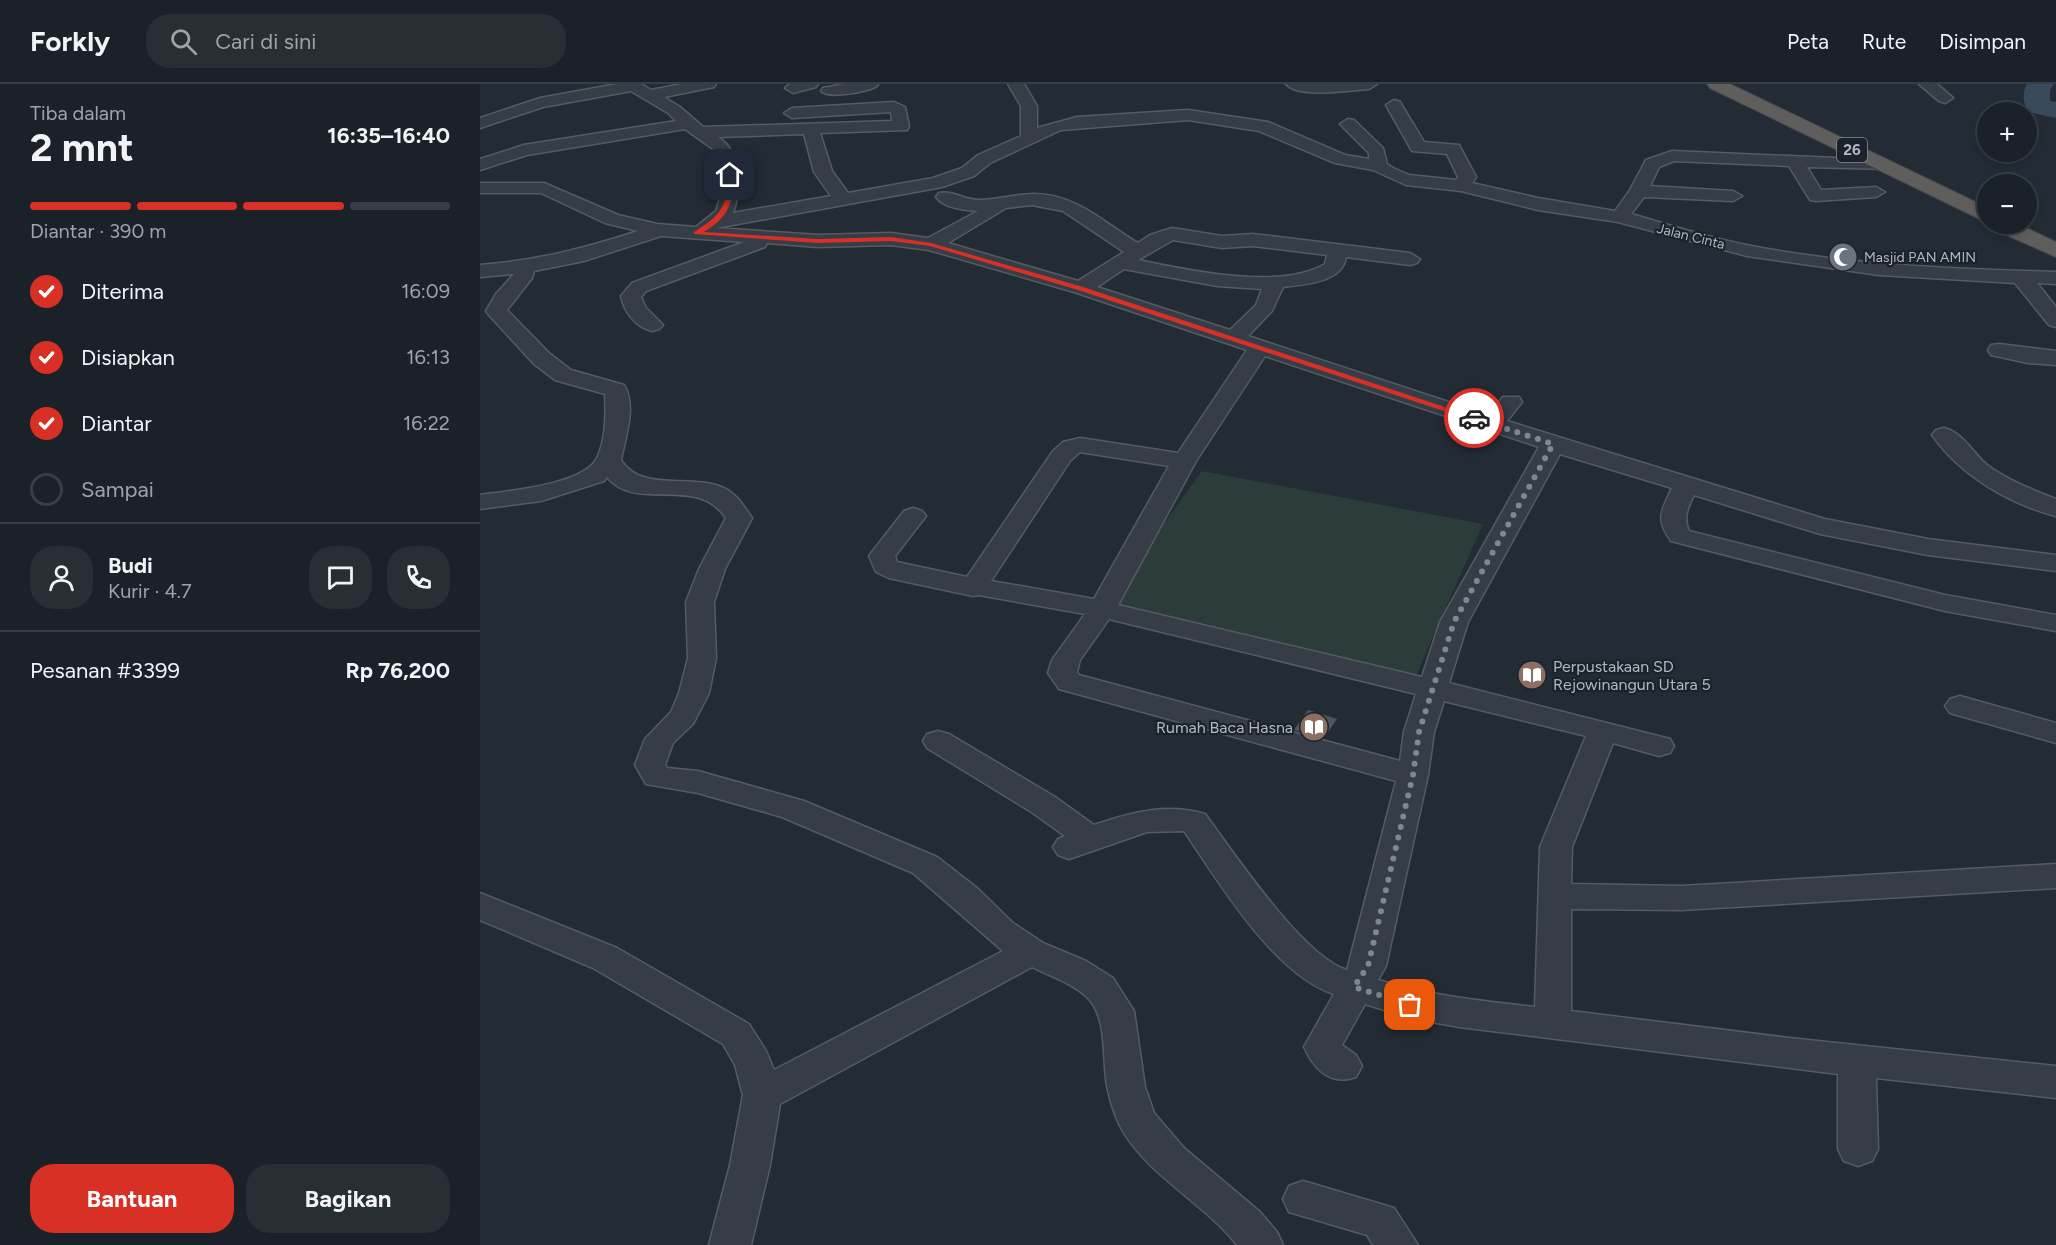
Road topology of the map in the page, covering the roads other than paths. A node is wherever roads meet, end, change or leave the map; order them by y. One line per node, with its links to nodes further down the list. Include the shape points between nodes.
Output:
1 (708, 84): 10 (street)
2 (810, 84): 11 (street)
3 (1016, 84): 24 (street, via 1029,106)
4 (1294, 84): 5 (street, via 1307,88)
5 (1368, 84)
6 (1716, 84): 29 (highway, 26)
7 (1927, 84): 13 (street)
8 (870, 85): 9 (street)
9 (847, 86): 12 (street)
10 (642, 87): 16 (street); 17 (street, via 540,103)
11 (793, 88)
12 (829, 91)
13 (1945, 98)
14 (485, 105): 17 (street)
15 (1394, 105): 25 (street)
16 (674, 110): 22 (street); 23 (street)
17 (511, 112): 19 (street)
18 (792, 113): 21 (street, via 894,107 899,110 901,126)
19 (480, 123)
20 (1348, 124): 26 (street)
21 (810, 127): 22 (street); 38 (street, via 824,172)
22 (695, 128): 28 (street, via 524,150); 43 (street, via 720,146 730,167 729,198 724,213)
23 (560, 132)
24 (1029, 138): 26 (street, via 1077,122 1188,115 1262,126 1341,159); 38 (street, via 984,159 968,172 936,183)
25 (1418, 147): 26 (street); 30 (street, via 1453,149 1467,177)
26 (1386, 153): 30 (street, Jalan Cinta, via 1387,172 1406,180)
27 (1795, 162): 29 (street); 33 (street, via 1672,156 1652,164); 35 (street, via 1816,196)
28 (480, 165)
29 (1882, 165): 40 (highway, 26)
30 (1461, 186): 41 (street, Jalan Cinta)
31 (1040, 187): 39 (street)
32 (480, 188): 42 (street, via 544,188 612,219)
33 (1639, 191): 36 (street); 41 (street)
34 (970, 192): 37 (street)
35 (1875, 192)
36 (1733, 196)
37 (945, 197): 39 (street, via 962,206); 43 (street)
38 (844, 200): 43 (street)
39 (1010, 202): 46 (street); 49 (street, via 1045,200 1061,204)
40 (1977, 212)
41 (1620, 217): 55 (street, Jalan Cinta, via 1704,241 1788,257 1911,273)
42 (657, 230): 43 (street); 51 (street, via 577,257)
43 (710, 230): 45 (street)
44 (2022, 234): 48 (highway)
45 (768, 239): 46 (street, via 818,241 870,231); 60 (street, via 639,287 631,296 633,305)
46 (931, 244): 58 (street)
47 (1337, 250): 49 (street, via 1253,240 1222,242 1172,234); 52 (street); 57 (street, via 1335,264 1329,270)
48 (2056, 250)
49 (1137, 251): 53 (street)
50 (480, 258): 51 (street)
51 (522, 259): 54 (street); 69 (street, via 525,274 496,311 563,375 616,390 618,416)
52 (1410, 259)
53 (1119, 262): 57 (street, via 1221,280); 58 (street)
54 (480, 271)
55 (2022, 278): 56 (street, Jalan Cinta); 59 (street)
56 (2056, 278)
57 (1275, 281): 61 (street, via 1265,307)
58 (1081, 288): 61 (street)
59 (2056, 321)
60 (652, 325)
61 (1234, 338): 62 (street)
62 (1260, 347): 66 (street); 70 (street)
63 (1999, 350): 64 (street)
64 (2056, 358)
65 (1511, 402): 66 (street)
66 (1492, 424): 68 (street)
67 (1944, 435): 73 (street, via 1979,470 2014,491)
68 (1553, 444): 71 (street); 79 (street, via 1454,622)
69 (609, 460): 72 (street, via 595,476 541,494); 89 (street, via 619,476 643,484 691,486 720,496 733,504 739,518 712,569 700,602 702,658 694,693 682,717 660,739 650,765 657,777 698,782 793,809 924,865 1001,932)
70 (1184, 461): 76 (street, via 1089,445 1073,446 1061,456); 77 (street)
71 (1686, 485): 75 (street, via 1820,526 1928,547); 78 (street, via 1670,520 1680,536 1945,603)
72 (480, 502)
73 (2056, 508)
74 (913, 516): 76 (street, via 882,556 885,566)
75 (2056, 563)
76 (973, 588): 77 (street)
77 (1102, 609): 79 (street); 85 (street, via 1066,660 1062,673 1070,682)
78 (2056, 623)
79 (1432, 689): 81 (street); 85 (street, via 1419,732)
80 (1960, 706): 82 (street)
81 (1603, 730): 84 (street); 87 (street, via 1556,847)
82 (2056, 732)
83 (938, 741): 90 (street, via 1044,805 1080,843 1168,818 1194,822 1260,913 1297,953 1327,978)
84 (1659, 746)
85 (1413, 775): 90 (street, via 1368,966)
86 (2056, 876): 87 (street, via 1682,898)
87 (1555, 896): 91 (street)
88 (480, 906): 95 (street, via 605,958 736,1034 753,1062)
89 (1031, 952): 95 (street); 99 (street, via 1100,987 1116,1011 1126,1087 1138,1122 1170,1160 1246,1225)
90 (1354, 987): 91 (street, via 1430,1008); 93 (street, via 1322,1047)
91 (1553, 1023): 92 (street)
92 (1857, 1061): 94 (street); 96 (street)
93 (1343, 1066)
94 (2056, 1082)
95 (762, 1095): 98 (street)
96 (1858, 1149)
97 (1303, 1199): 100 (street, via 1380,1221)
98 (730, 1245)
99 (1263, 1245)
100 (1397, 1245)

